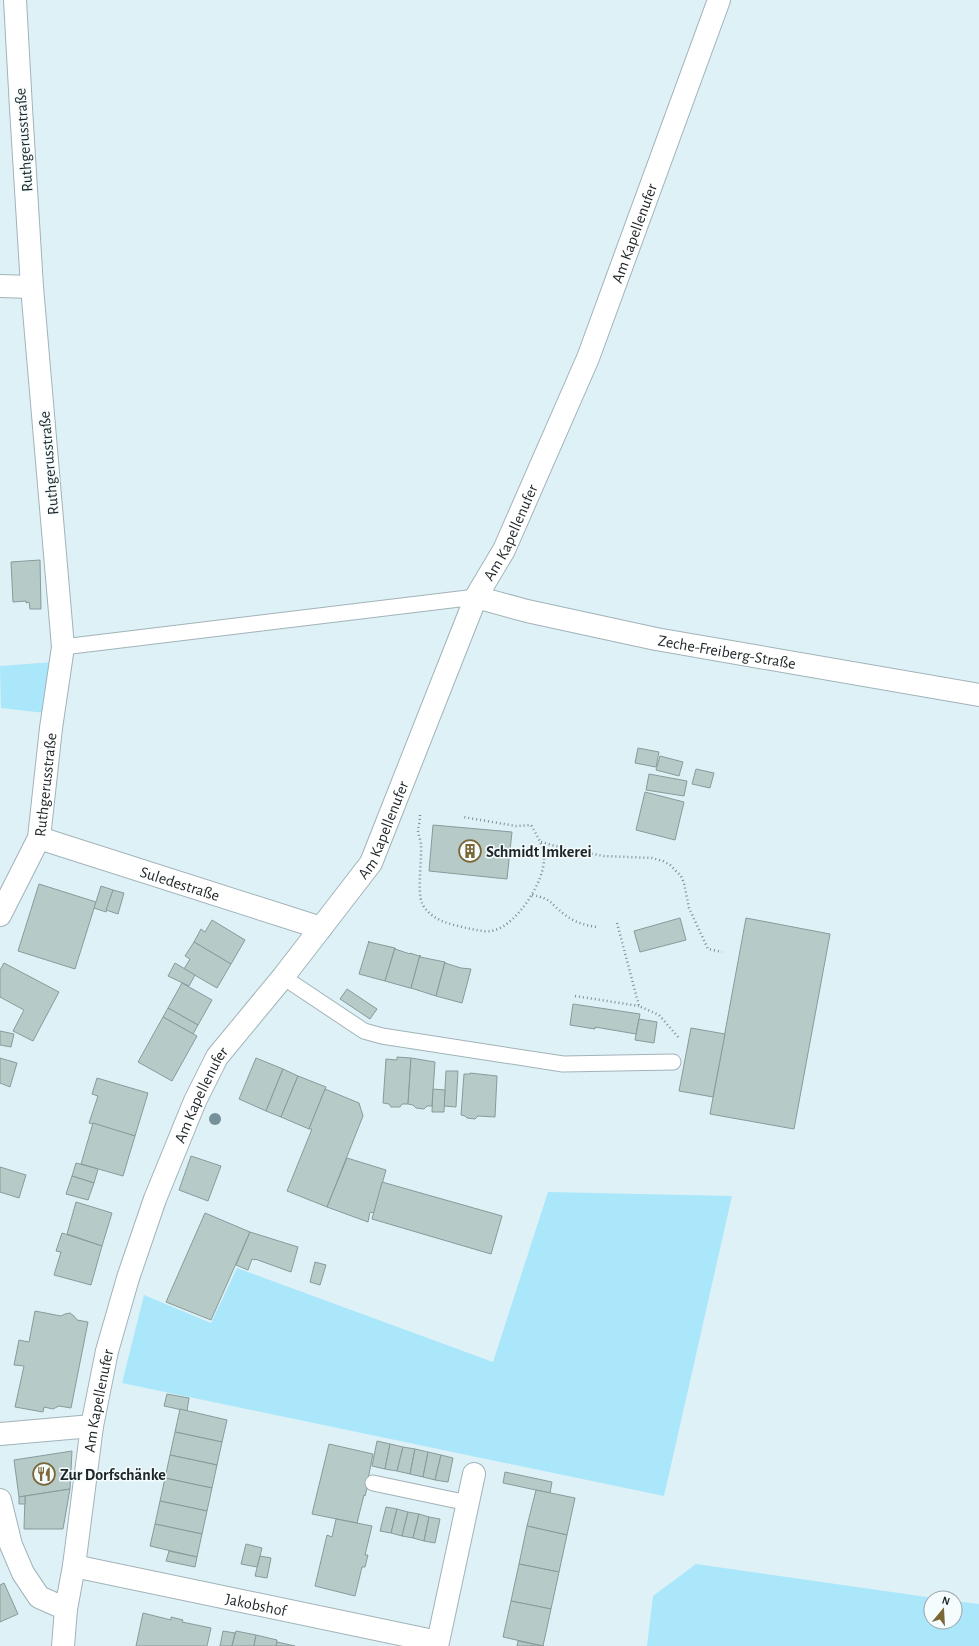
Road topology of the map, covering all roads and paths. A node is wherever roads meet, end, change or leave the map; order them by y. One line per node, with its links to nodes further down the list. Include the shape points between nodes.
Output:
1 (15, 0): 4 (street, Ruthgerusstraße)
2 (719, 0): 5 (street, Am Kapellenufer, via 588,358 504,550)
3 (0, 286): 4 (street)
4 (32, 287): 6 (street, Ruthgerusstraße)
5 (476, 597): 6 (lane); 7 (street, Zeche-Freiberg-Straße, via 527,611 656,639); 16 (street, Am Kapellenufer, via 371,863)
6 (63, 647): 10 (street, Ruthgerusstraße)
7 (979, 695)
8 (420, 815): 12 (path, via 418,832 421,844 421,902 437,918 455,926 487,932 513,920)
9 (463, 818): 11 (path, via 516,826 531,825)
10 (38, 838): 13 (street, Ruthgerusstraße); 16 (street, Suledestraße)
11 (540, 842): 12 (path, via 543,867); 17 (path, via 592,854 663,861 681,876 690,908 708,949)
12 (532, 895): 15 (path, via 551,901 562,914 577,922)
13 (0, 915)
14 (617, 923): 20 (path)
15 (596, 926)
16 (321, 928): 18 (street, Am Kapellenufer)
17 (722, 952)
18 (283, 977): 22 (lane, via 364,1031 382,1036 563,1064); 23 (street, Am Kapellenufer, via 217,1057 195,1100 128,1278 107,1351)
19 (575, 996): 20 (path)
20 (639, 1006): 21 (path, via 658,1015)
21 (679, 1038)
22 (673, 1062)
23 (92, 1426): 24 (street); 29 (street, Am Kapellenufer)
24 (0, 1434)
25 (474, 1474): 28 (street, Jakobshof)
26 (373, 1483): 28 (lane)
27 (0, 1500): 30 (street, via 11,1545 23,1573 39,1597)
28 (468, 1503): 31 (street, Jakobshof)
29 (74, 1566): 30 (street, Am Kapellenufer); 31 (street, Jakobshof)
30 (66, 1609): 32 (street, Am Kapellenufer)
31 (438, 1644)
32 (63, 1646)

